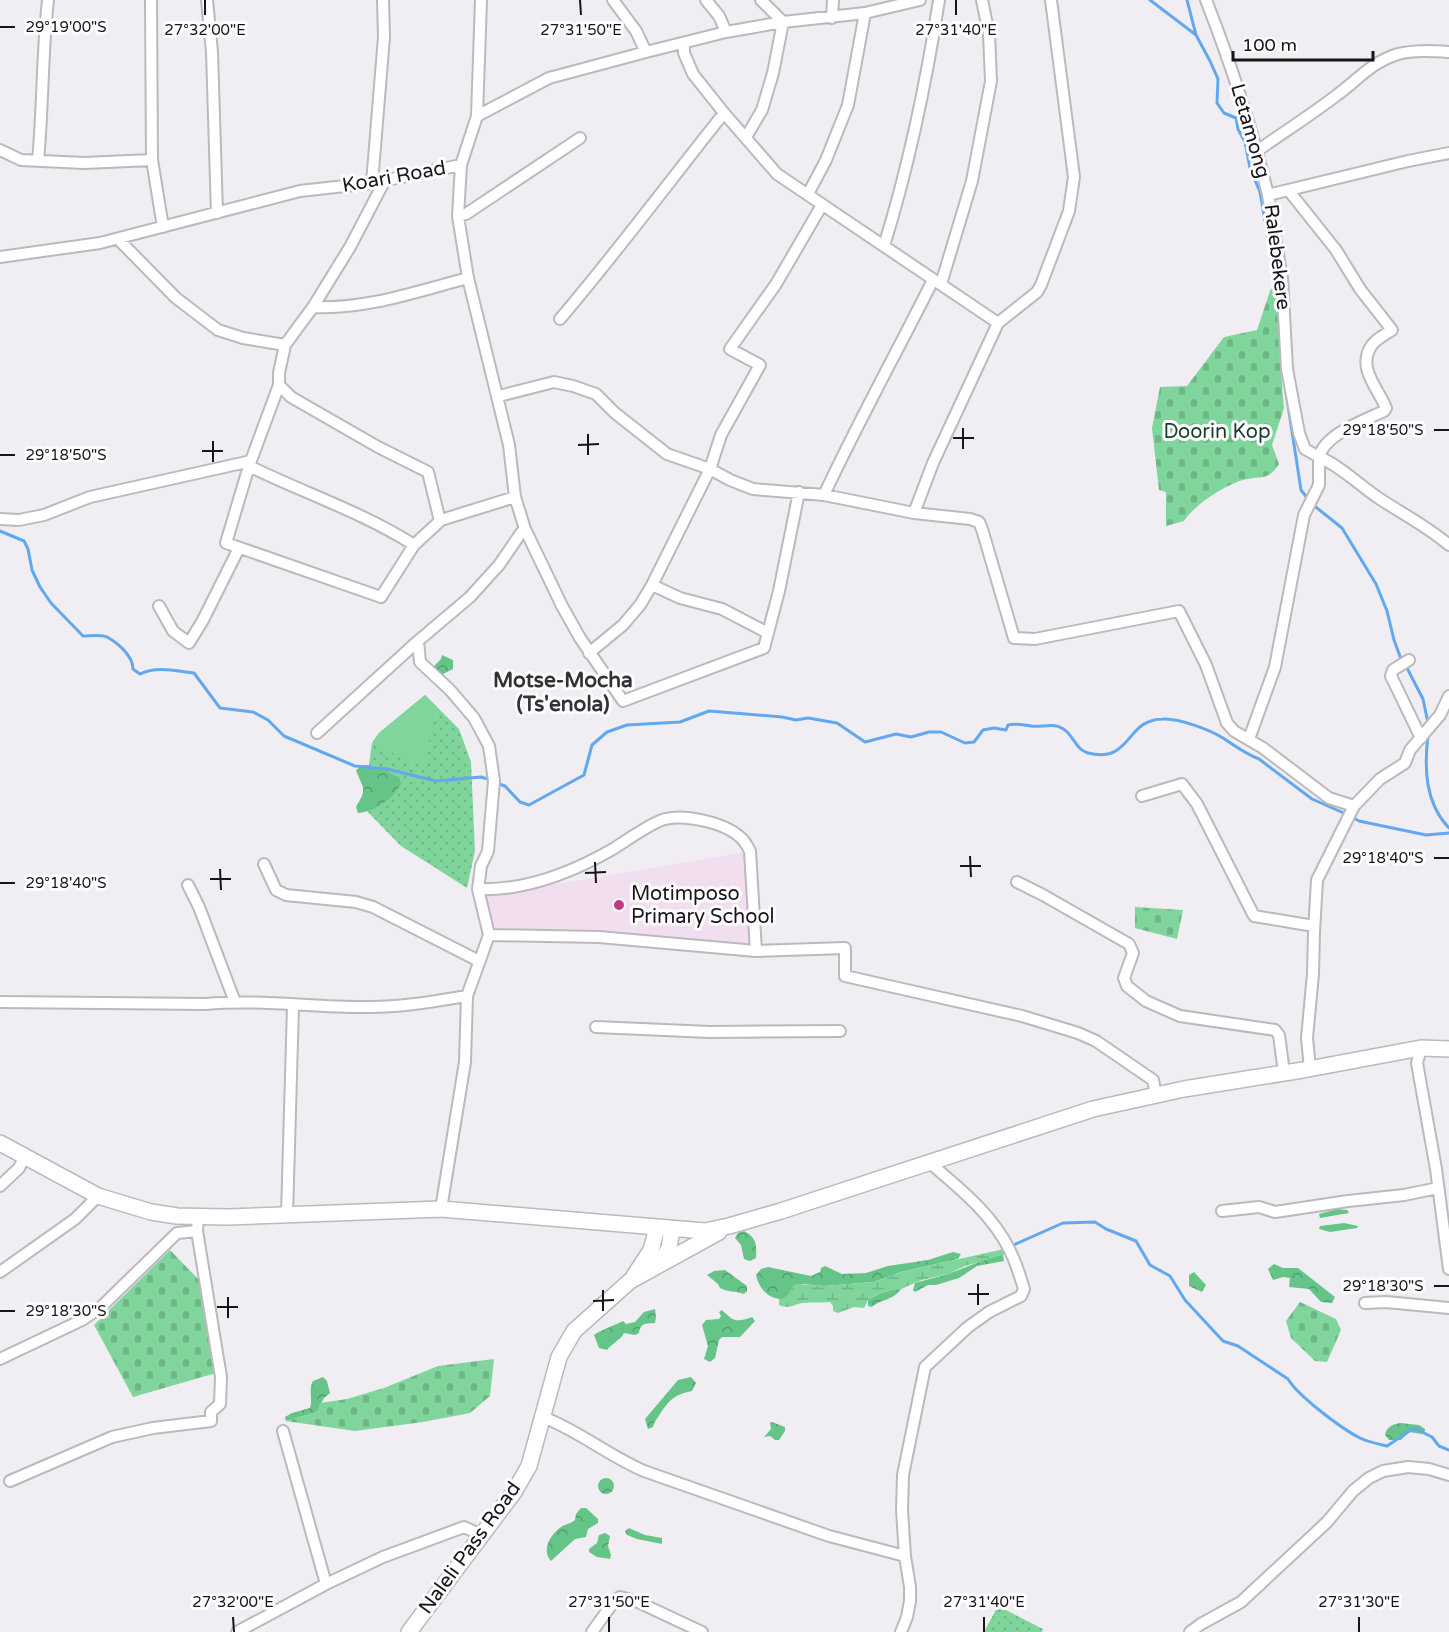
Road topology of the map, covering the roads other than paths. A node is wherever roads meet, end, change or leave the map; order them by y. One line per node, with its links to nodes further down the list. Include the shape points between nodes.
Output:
1 (48, 0): 30 (street)
2 (151, 0): 29 (street)
3 (207, 0): 38 (street)
4 (383, 0): 33 (street, via 384,37)
5 (480, 0): 23 (street, Koari Road)
6 (613, 0): 20 (street)
7 (706, 0): 18 (street)
8 (761, 0): 17 (street)
9 (833, 0): 16 (street)
10 (920, 0): 15 (street)
11 (939, 0): 42 (street, via 914,136)
12 (981, 0): 45 (street, via 989,34 992,81 972,181)
13 (1051, 0): 48 (street, via 1074,177 1069,211 1037,292)
14 (1206, 0): 27 (street, Letamong, via 1235,76)
15 (865, 13): 16 (street); 35 (street, via 848,105)
16 (832, 18): 17 (street)
17 (783, 22): 18 (street); 24 (street, via 762,110)
18 (726, 32): 19 (street)
19 (684, 43): 20 (street); 22 (street, via 693,74)
20 (646, 52): 23 (street, via 549,78)
21 (1449, 52): 27 (street, via 1423,51 1382,60)
22 (724, 113): 24 (street); 47 (street)
23 (477, 116): 31 (street, Koari Road)
24 (746, 137): 35 (street, via 777,174)
25 (580, 138): 39 (street)
26 (0, 150): 30 (street, via 21,160)
27 (1257, 151): 36 (street, Letamong)
28 (1449, 153): 34 (street, Ralebekere)
29 (152, 160): 30 (street); 40 (street)
30 (38, 161)
31 (461, 165): 32 (street, Koari Road); 39 (street)
32 (385, 180): 33 (street, Koari Road); 46 (street, via 350,248)
33 (372, 183): 38 (street, Koari Road, via 300,191)
34 (1289, 191): 36 (street, Ralebekere); 52 (street, via 1392,330 1372,344 1365,359 1368,374 1386,408 1334,436 1322,446)
35 (808, 195): 37 (street)
36 (1268, 195): 52 (street, Ralebekere, via 1282,278 1292,395 1305,449)
37 (822, 205): 42 (street); 54 (street, via 776,284 730,349 760,365 721,435)
38 (218, 213): 40 (street, Koari Road)
39 (458, 216): 44 (street)
40 (163, 228): 41 (street, Koari Road)
41 (118, 239): 43 (street, Koari Road); 49 (street, via 176,298 218,330)
42 (884, 246): 45 (street)
43 (0, 257)
44 (468, 278): 46 (street, via 380,301); 51 (street)
45 (937, 282): 48 (street); 56 (street)
46 (313, 307): 49 (street)
47 (560, 319)
48 (998, 323): 58 (street)
49 (285, 345): 50 (street)
50 (279, 385): 53 (street); 60 (street, via 291,397 428,472)
51 (499, 396): 54 (street, via 554,382 573,386 596,394 667,454); 57 (street)
52 (1319, 457): 63 (street, Ralebekere); 74 (street, via 1319,485 1304,515 1275,667)
53 (250, 463): 59 (street, via 90,497 44,515); 62 (street, via 281,481 359,514); 64 (street, via 226,543)
54 (710, 469): 55 (street, via 753,489); 65 (street)
55 (799, 492): 56 (street); 67 (street)
56 (824, 495): 58 (street)
57 (515, 497): 60 (street); 61 (street)
58 (914, 513): 74 (street, via 979,522 1014,638 1035,639 1179,611 1206,665 1227,723)
59 (0, 519)
60 (441, 520): 62 (street)
61 (525, 529): 68 (street, via 483,584); 69 (street)
62 (414, 545): 64 (street, via 381,597)
63 (1449, 545)
64 (239, 548): 66 (street, via 189,643 173,631)
65 (652, 585): 67 (street, via 680,598 722,609); 69 (street, via 623,625)
66 (159, 606)
67 (768, 633): 69 (street, via 764,648 758,652 623,701)
68 (418, 641): 72 (street); 80 (street, via 420,662 474,718 489,746 494,781 488,851)
69 (590, 653)
70 (1409, 660): 73 (street, via 1393,670 1391,676)
71 (1449, 696): 73 (street, via 1440,715)
72 (318, 733)
73 (1421, 738): 76 (street, via 1405,763 1380,779)
74 (1249, 739): 76 (street, via 1329,798)
75 (1142, 796): 81 (street, via 1182,784 1197,804 1254,916)
76 (1353, 809): 81 (street, via 1317,880)
77 (264, 864): 84 (street, via 276,890 286,895 372,907)
78 (1017, 882): 94 (street, via 1129,944 1133,953 1124,978 1127,986 1146,1000 1180,1016 1275,1030)
79 (188, 885): 87 (street)
80 (478, 889): 82 (street); 83 (street, via 542,881 603,854 664,819 703,820 742,839 750,851)
81 (1314, 926): 93 (street, via 1307,1038)
82 (489, 935): 83 (street, via 599,937); 84 (street)
83 (756, 951): 95 (street, via 845,948 845,976 1022,1016 1078,1034 1096,1041 1153,1080)
84 (479, 962): 85 (street)
85 (467, 996): 88 (street, via 416,1005); 102 (street, via 465,1062)
86 (0, 1002): 87 (street)
87 (234, 1002): 88 (street)
88 (293, 1006): 104 (street)
89 (596, 1027): 90 (street, via 710,1032)
90 (840, 1031)
91 (1421, 1048): 92 (main road); 93 (main road); 100 (street, via 1417,1063)
92 (1449, 1049)
93 (1310, 1069): 94 (main road)
94 (1284, 1073): 95 (main road)
95 (1156, 1095): 98 (main road, via 1093,1110)
96 (0, 1143): 97 (main road)
97 (25, 1156): 99 (street, via 19,1168); 101 (main road)
98 (930, 1163): 106 (main road); 120 (street, via 991,1222 1008,1247 1024,1289 1021,1296 968,1326 926,1367 903,1475)
99 (0, 1186)
100 (1438, 1188): 103 (street, via 1275,1212 1259,1207); 109 (street)
101 (98, 1196): 105 (main road); 110 (street, via 75,1219)
102 (441, 1209): 104 (main road); 107 (main road)
103 (1222, 1211)
104 (287, 1215): 105 (main road)
105 (198, 1224): 114 (street, via 177,1233 101,1307 82,1320); 118 (street, via 221,1377 219,1404 211,1412 211,1421 112,1437)
106 (729, 1226): 107 (main road, via 705,1231); 108 (main road)
107 (665, 1228): 108 (main road, via 669,1248); 111 (main road)
108 (654, 1266): 111 (main road)
109 (1449, 1269)
110 (0, 1272)
111 (630, 1281): 115 (main road, Naleli Pass Road, via 574,1331 559,1357)
112 (1365, 1303): 113 (street)
113 (1449, 1308)
114 (0, 1359)
115 (543, 1417): 119 (main road, Naleli Pass Road, via 529,1466); 120 (street, via 644,1471 829,1536)
116 (283, 1431): 121 (street)
117 (1448, 1472): 127 (street, via 1408,1467 1369,1478 1241,1602)
118 (10, 1481)
119 (481, 1535): 121 (street, via 464,1527 383,1557); 123 (main road, Naleli Pass Road)
120 (905, 1557): 126 (street, via 910,1601)
121 (326, 1584): 122 (street)
122 (240, 1631)
123 (409, 1632)
124 (592, 1632): 125 (street, via 620,1597)
125 (702, 1632)
126 (901, 1632)
127 (1190, 1632)

